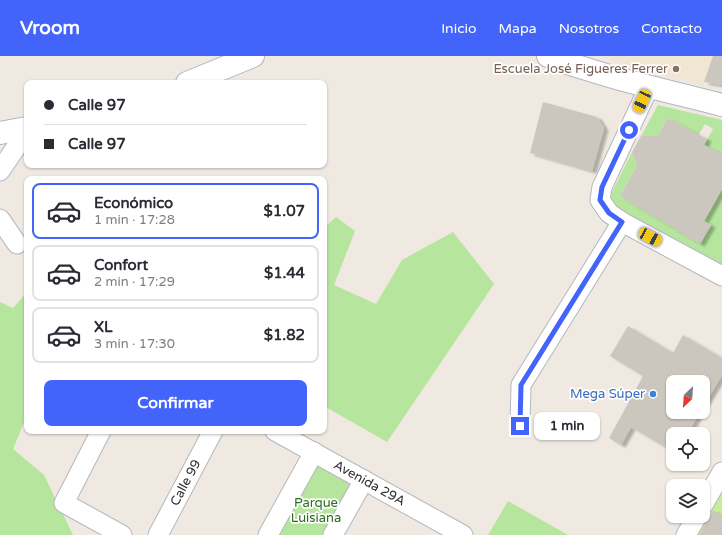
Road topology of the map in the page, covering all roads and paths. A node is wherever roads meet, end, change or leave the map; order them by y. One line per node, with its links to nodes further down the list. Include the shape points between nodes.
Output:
1 (253, 56): 3 (main road)
2 (548, 56): 4 (main road)
3 (194, 80)
4 (649, 87): 5 (main road); 11 (street, via 602,187 600,200 609,213)
5 (722, 105)
6 (24, 129): 7 (main road)
7 (0, 133)
8 (24, 135): 9 (street)
9 (0, 171)
10 (0, 219): 12 (street)
11 (622, 222): 13 (street); 14 (street, via 521,385)
12 (17, 244)
13 (722, 276)
14 (520, 426)
15 (99, 434): 24 (street, via 64,503)
16 (210, 434): 25 (street, Calle 99)
17 (281, 434): 18 (street, Avenida 29A)
18 (314, 452): 20 (street, Avenida 29A); 26 (street)
19 (722, 472): 21 (street)
20 (364, 480): 23 (street, Avenida 29A); 27 (street)
21 (710, 493)
22 (693, 523): 29 (street)
23 (444, 530): 28 (street, Avenida 29A)
24 (122, 535)
25 (158, 535)
26 (268, 535)
27 (333, 535)
28 (463, 535)
29 (686, 535)

